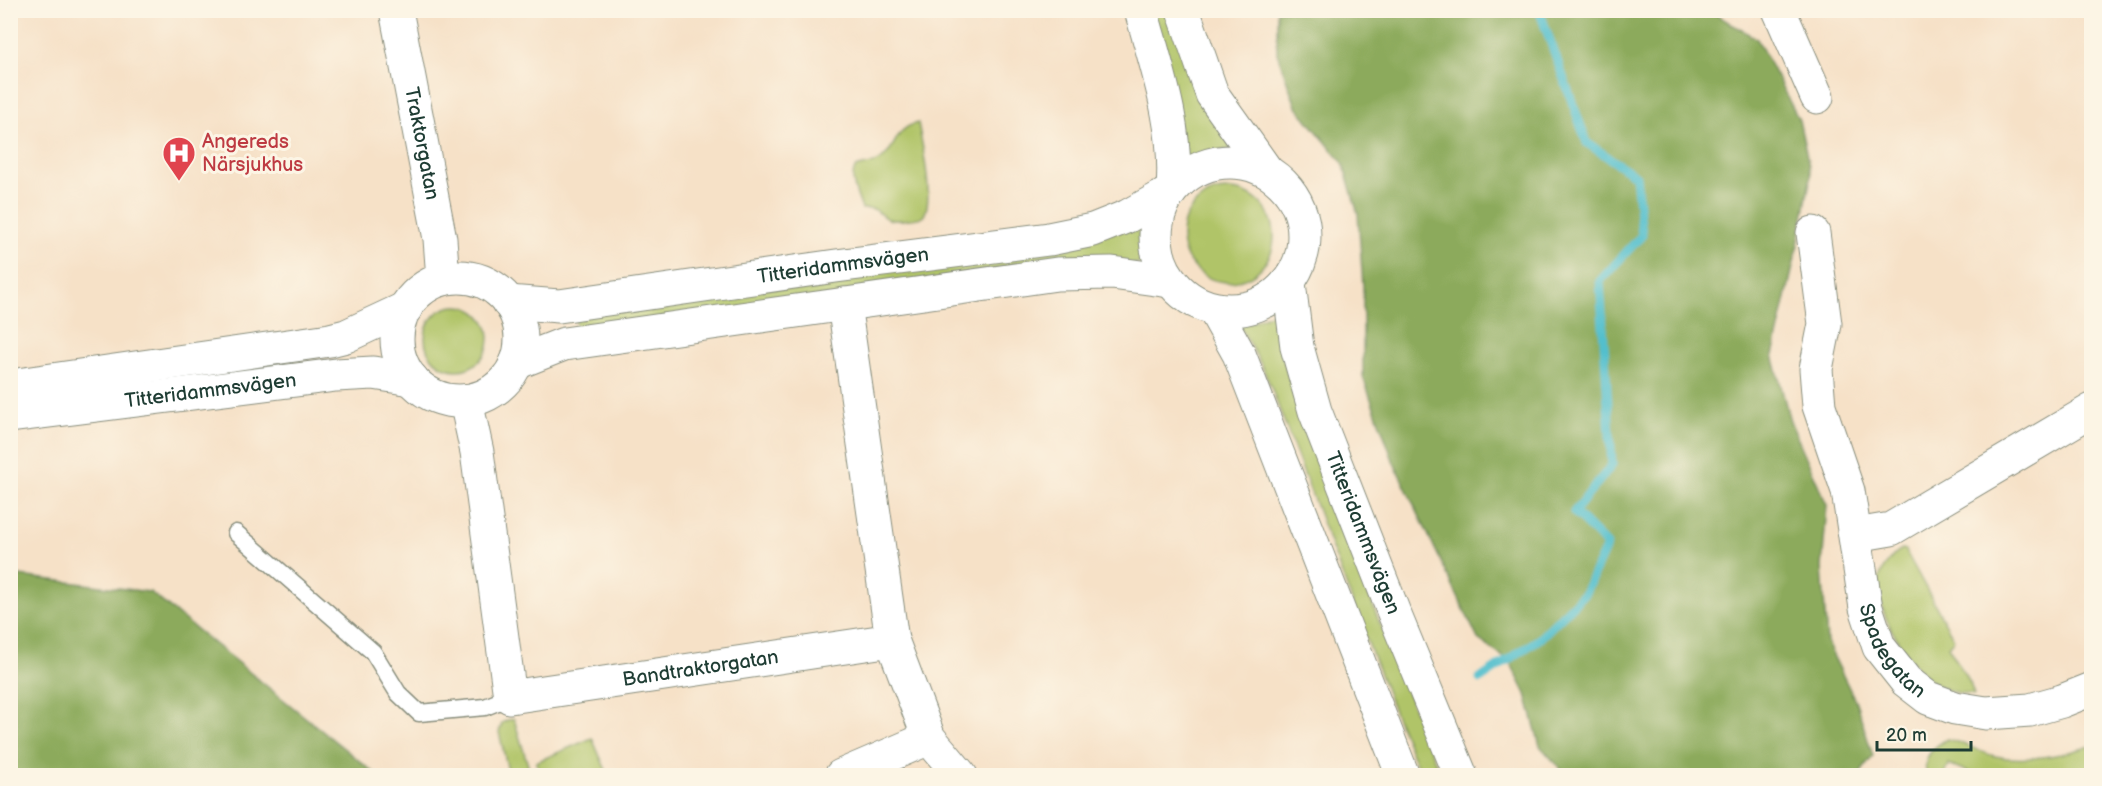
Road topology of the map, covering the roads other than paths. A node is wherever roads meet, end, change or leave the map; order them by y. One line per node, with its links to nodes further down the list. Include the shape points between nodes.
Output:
1 (396, 10): 9 (street, Traktorgatan, via 440,239)
2 (1141, 10): 7 (street, via 1171,120 1175,165)
3 (1183, 10): 6 (street, via 1212,94)
4 (1779, 10): 5 (street)
5 (1817, 97)
6 (1266, 170): 7 (street, via 1226,161 1206,165 1187,174); 11 (street, via 1290,192 1304,221 1305,243 1300,264)
7 (1171, 190): 10 (street, via 1156,228 1156,247); 12 (street, Titteridammsvägen, via 1128,216 1093,230 1049,239 559,306)
8 (1813, 233): 23 (street, Spadegatan, via 1824,324 1816,369 1819,406 1848,492)
9 (443, 279): 12 (street, via 483,282); 14 (street, via 421,290)
10 (1170, 281): 13 (street, Titteridammsvägen, via 1112,273 1057,274); 15 (street, via 1197,303)
11 (1289, 283): 15 (street, via 1268,301 1242,310); 31 (street, Titteridammsvägen, via 1297,347 1315,411)
12 (508, 302): 16 (street, via 520,331)
13 (844, 304): 16 (street, Titteridammsvägen, via 564,344); 24 (street)
14 (406, 308): 17 (street, via 399,326 398,345); 18 (street, Titteridammsvägen, via 330,340)
15 (1214, 309): 30 (street, via 1239,354)
16 (516, 363): 19 (street, via 497,388)
17 (412, 380): 19 (street, via 433,395); 21 (street, Titteridammsvägen, via 373,373 344,374)
18 (10, 386)
19 (466, 401): 26 (street, via 477,452)
20 (2091, 410): 23 (street, via 1891,529)
21 (10, 416)
22 (236, 533): 26 (lane, Bandtraktorgatan, via 373,652 398,693 419,713 485,707)
23 (1856, 535): 25 (street, Spadegatan, via 1866,608 1879,647 1906,681 1928,698 1986,713 2030,710)
24 (892, 640): 26 (street, Bandtraktorgatan); 27 (street)
25 (2091, 689)
26 (510, 697)
27 (929, 738): 28 (street); 29 (street)
28 (841, 776)
29 (961, 776)
30 (1402, 776)
31 (1461, 776)

